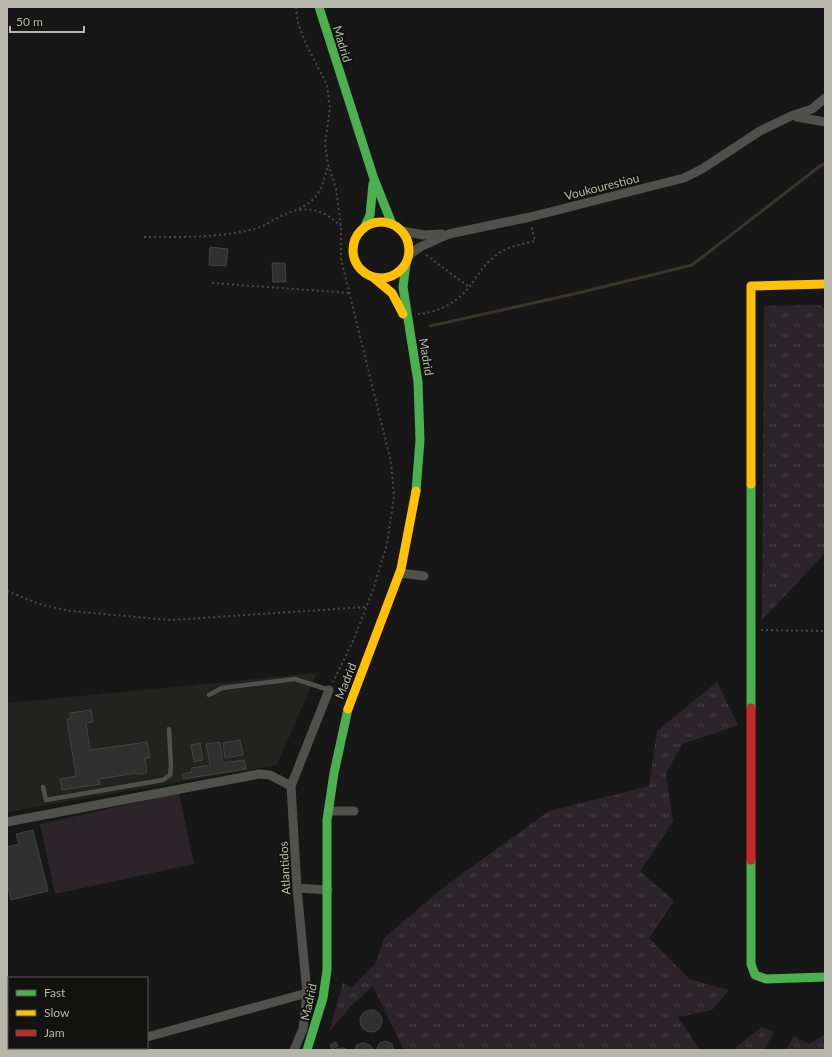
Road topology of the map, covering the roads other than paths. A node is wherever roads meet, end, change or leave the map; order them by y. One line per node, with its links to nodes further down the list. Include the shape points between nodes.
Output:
1 (318, 7): 5 (street, Madrid)
2 (825, 98): 3 (street, Voukourestiou, via 812,110)
3 (791, 116): 4 (street); 9 (street, Voukourestiou, via 760,131 684,178 530,217)
4 (825, 122)
5 (374, 179): 6 (street, Madrid); 7 (street, Madrid, via 371,210)
6 (392, 224): 7 (street, via 383,221); 8 (street)
7 (365, 226): 11 (street, via 354,241 352,250 359,268)
8 (402, 231): 9 (street, via 424,235); 10 (street, via 409,245)
9 (449, 234): 10 (street, Voukourestiou, via 420,247)
10 (408, 259): 11 (street, via 401,271 393,276); 13 (street, Madrid, via 402,287)
11 (374, 278): 13 (street, Madrid, via 392,293)
12 (825, 284): 26 (street, via 751,286 751,964 755,974 766,979)
13 (408, 324): 14 (street, Madrid, via 418,382 420,440 416,492)
14 (400, 573): 15 (street); 21 (street, Madrid, via 347,712)
15 (424, 576)
16 (329, 690): 17 (lane, via 295,679 222,688); 19 (street, Atlantidos)
17 (209, 695)
18 (169, 729): 20 (lane, via 170,775 163,780 46,800)
19 (292, 786): 23 (street, via 270,775 259,774); 24 (street, Atlantidos)
20 (43, 787)
21 (328, 811): 22 (street); 25 (street, Madrid)
22 (354, 811)
23 (7, 822)
24 (297, 888): 25 (street); 27 (street, Atlantidos)
25 (328, 890): 30 (street, Madrid, via 327,970 323,998)
26 (825, 978)
27 (306, 993): 28 (street); 29 (street, Atlantidos, via 303,1030)
28 (148, 1037)
29 (294, 1050)
30 (307, 1050)

